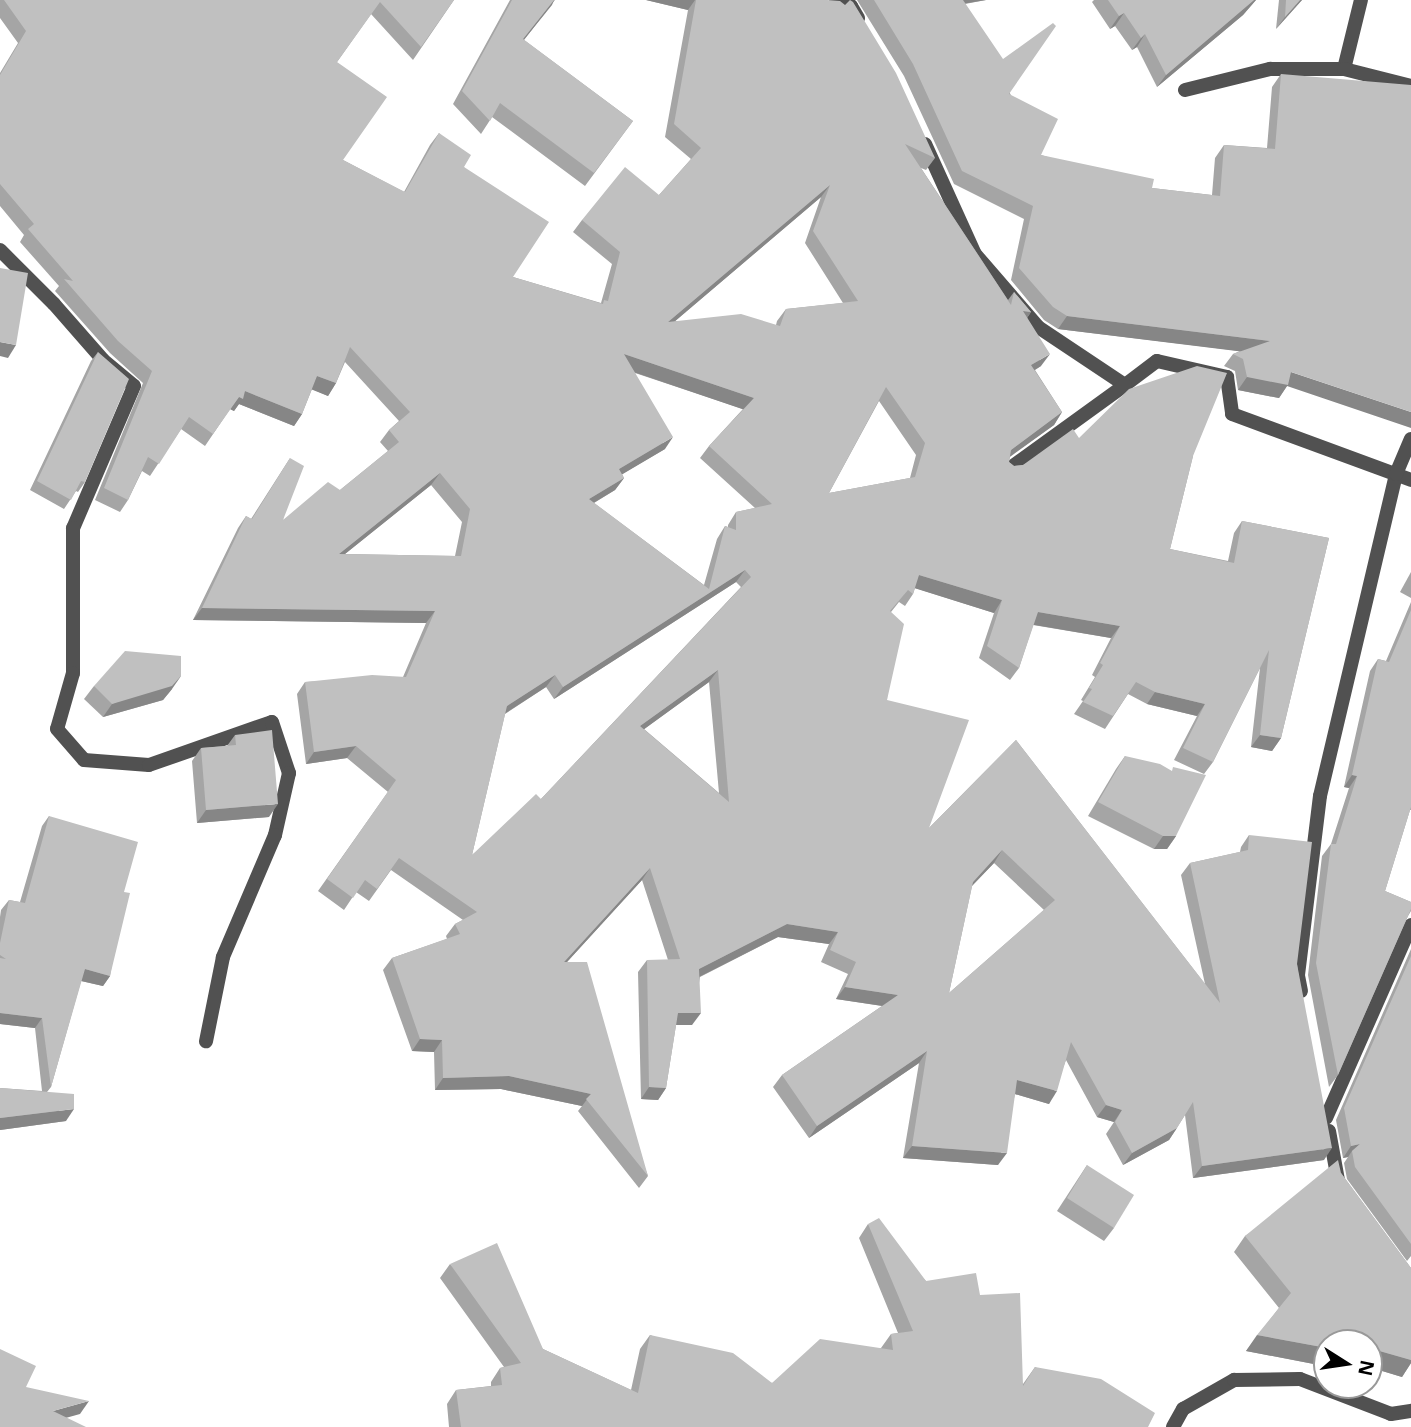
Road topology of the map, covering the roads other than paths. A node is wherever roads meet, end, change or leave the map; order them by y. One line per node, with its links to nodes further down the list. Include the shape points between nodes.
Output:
1 (836, 0): 3 (street, via 851,6)
2 (1356, 2): 4 (street)
3 (863, 27)
4 (1344, 69): 5 (street); 6 (street, via 1269,69)
5 (1411, 86)
6 (1185, 90)
7 (918, 130): 9 (street, via 975,254 1038,327)
8 (0, 250): 16 (street, via 103,360 134,386 73,528 72,673 57,729 84,760 149,765 272,722 289,773 275,835 223,957)
9 (1125, 385): 11 (street); 12 (street, via 1157,361 1227,377 1232,414)
10 (1411, 439): 12 (street)
11 (1009, 469)
12 (1396, 474): 13 (street); 15 (street, via 1320,796 1298,975)
13 (1411, 480)
14 (1411, 925): 18 (street)
15 (1303, 1000)
16 (206, 1041)
17 (1321, 1091): 18 (street)
18 (1326, 1118): 19 (street, via 1338,1183)
19 (1346, 1194)
20 (1411, 1411): 21 (street, via 1391,1414 1300,1379 1234,1380 1183,1409)
21 (1173, 1427)

